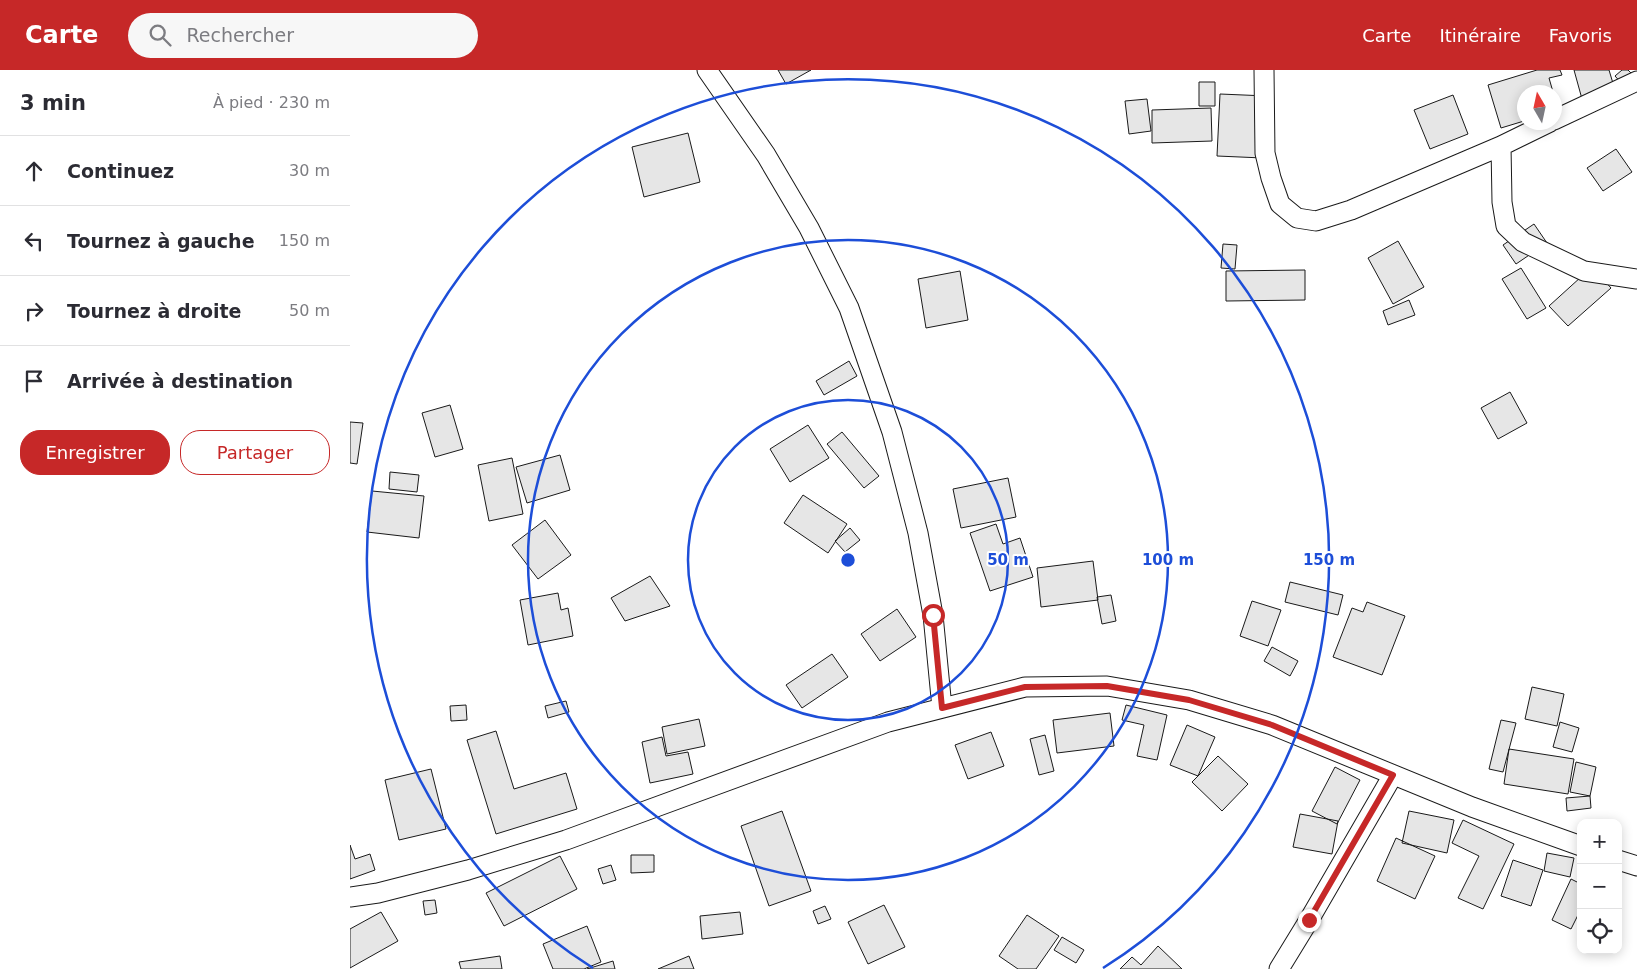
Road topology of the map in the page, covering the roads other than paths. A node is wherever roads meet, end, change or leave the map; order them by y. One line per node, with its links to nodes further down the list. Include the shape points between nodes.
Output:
1 (707, 70): 8 (street, via 766,155 809,228 849,308 892,432 918,533 933,615)
2 (1264, 70): 6 (street, via 1265,152 1270,178 1280,204 1297,218 1316,220 1351,210)
3 (1637, 81): 4 (street)
4 (1562, 116)
5 (1534, 130): 6 (street)
6 (1501, 146): 7 (street, via 1506,226 1517,237 1584,271)
7 (1637, 279)
8 (942, 708): 9 (street, via 1025,687 1107,686 1189,700 1272,725); 13 (street, via 888,722 566,840 468,870)
9 (1393, 775): 10 (street, via 1472,808); 14 (street)
10 (1577, 845)
11 (1622, 861): 12 (street)
12 (1637, 866)
13 (350, 897)
14 (1279, 969)

